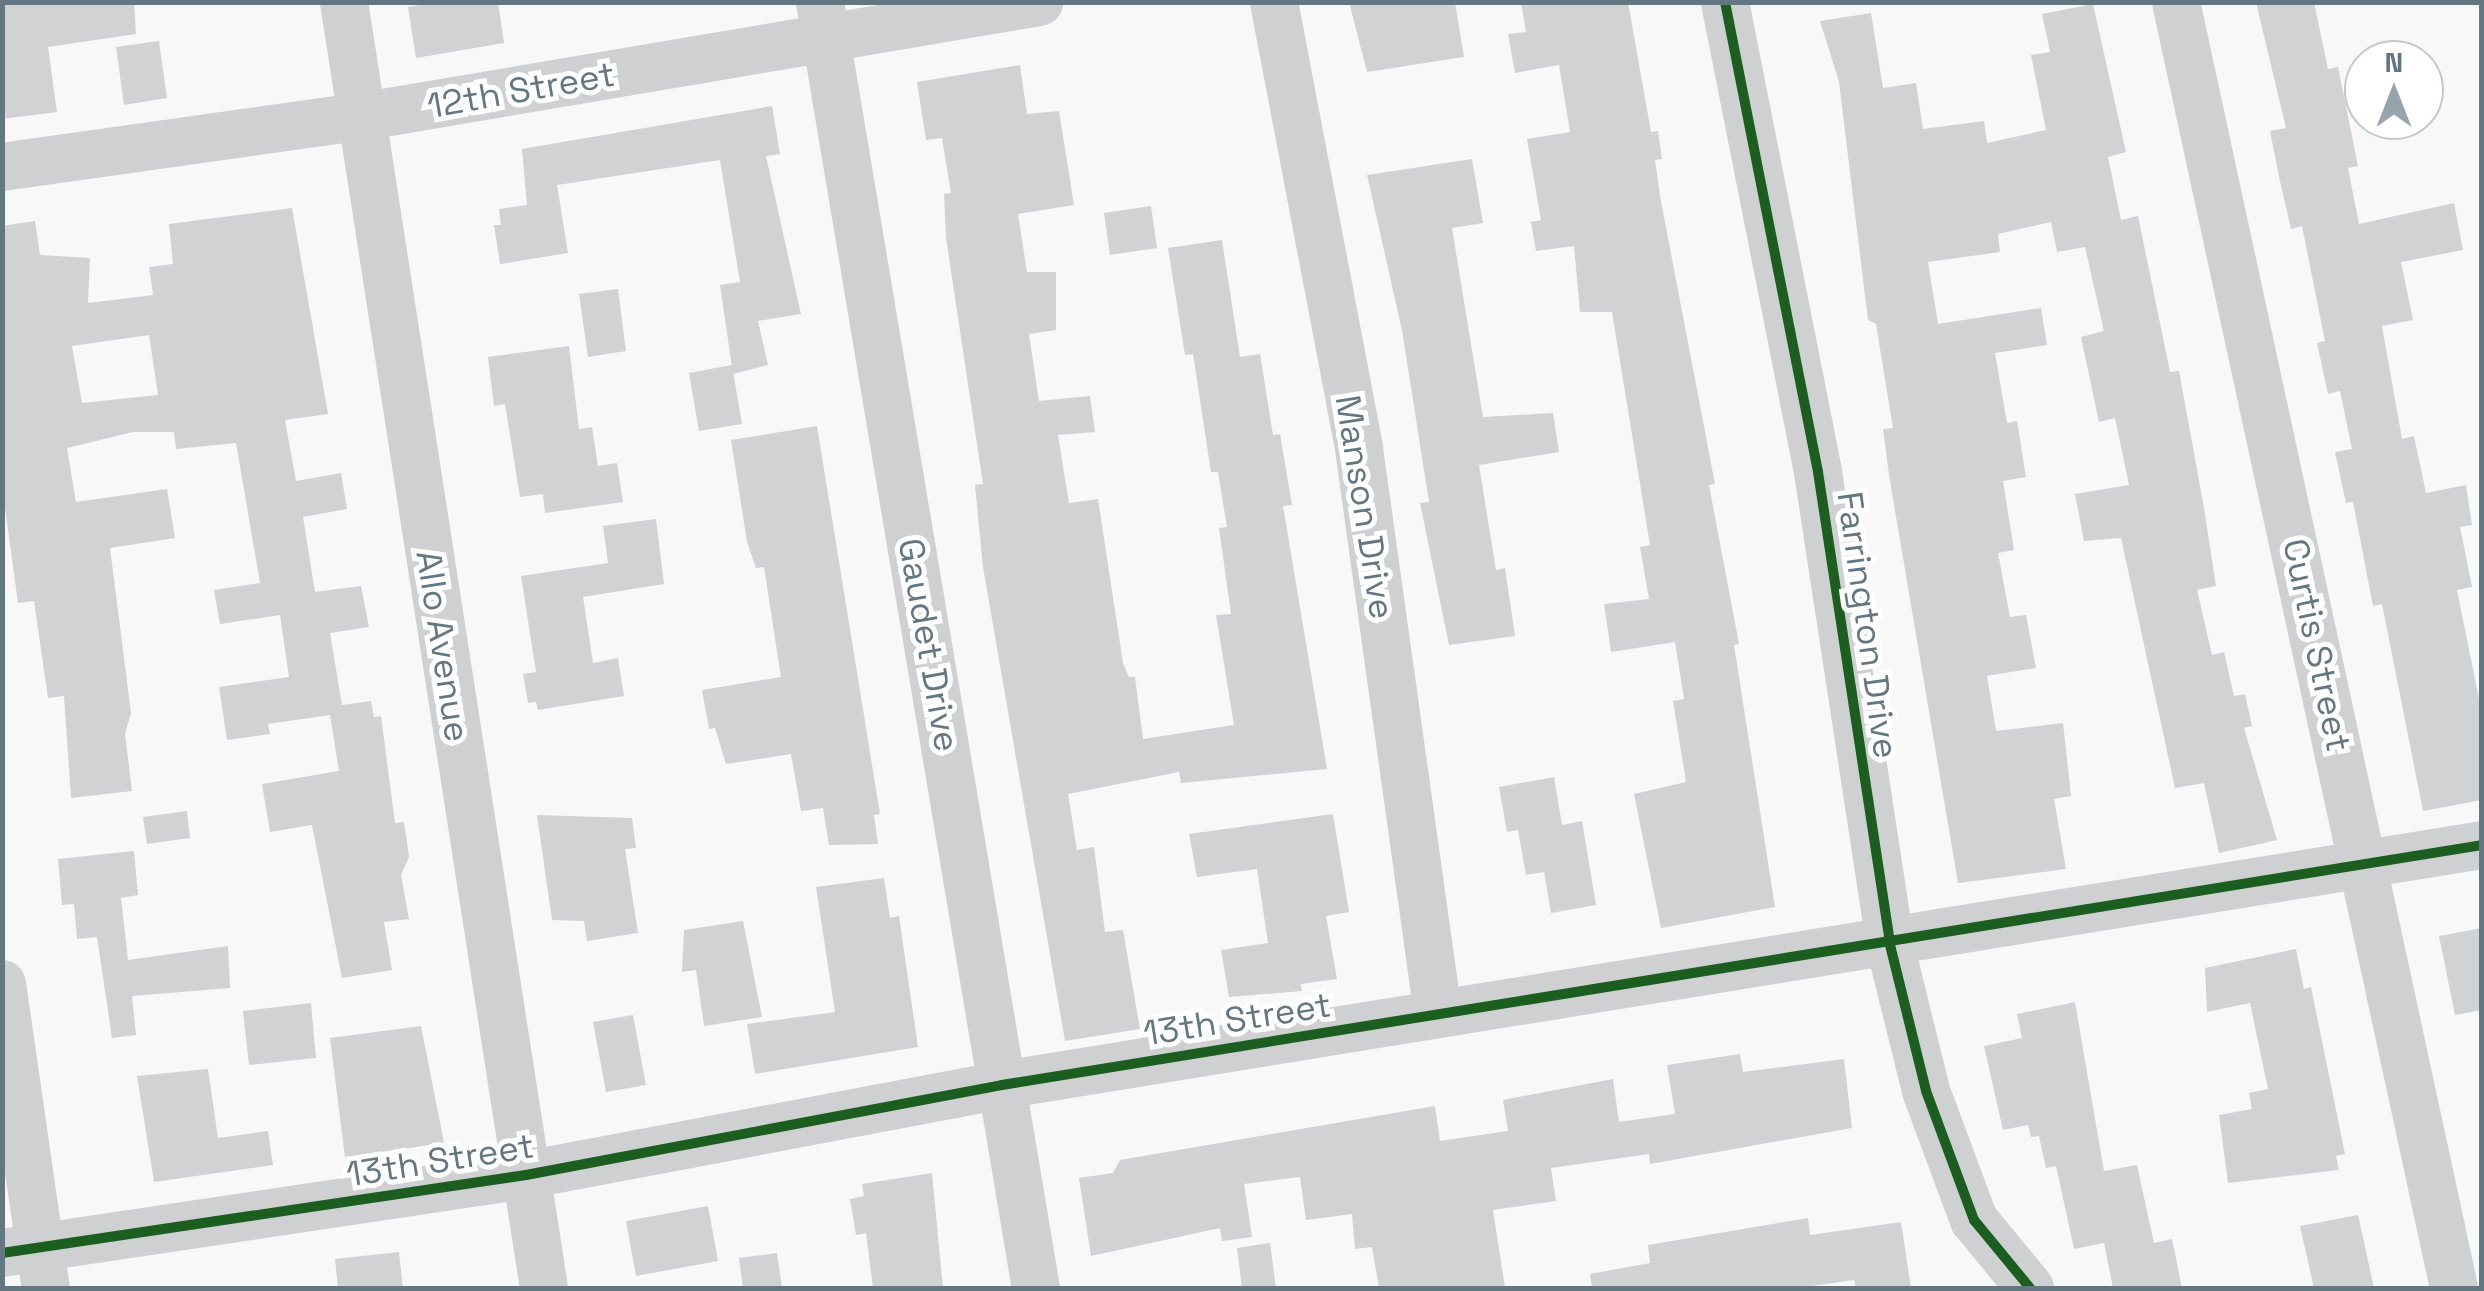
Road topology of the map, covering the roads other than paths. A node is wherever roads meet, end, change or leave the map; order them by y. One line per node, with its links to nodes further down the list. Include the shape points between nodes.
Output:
1 (344, 2): 7 (street, Allo Avenue)
2 (1038, 2): 6 (street, 12th Street)
3 (1274, 2): 13 (street, Manson Drive, via 1359,449)
4 (1725, 2): 11 (street, Farrington Drive, via 1818,472)
5 (2176, 2): 10 (street, Curtis Street)
6 (823, 20): 7 (street, 12th Street); 14 (street, Gaudet Drive)
7 (360, 117): 8 (street, 12th Street); 15 (street, Allo Avenue)
8 (2, 166)
9 (2482, 845): 10 (street, 13th Street)
10 (2365, 868): 11 (street, 13th Street); 20 (street, Curtis Street)
11 (1890, 944): 13 (street, 13th Street); 19 (street, Farrington Drive, via 1926,1090 1974,1220)
12 (2, 984): 16 (street)
13 (1438, 1014): 14 (street, 13th Street)
14 (1002, 1085): 15 (street, 13th Street); 18 (street, Gaudet Drive)
15 (526, 1175): 16 (street, 13th Street); 17 (street, Allo Avenue)
16 (30, 1263)
17 (544, 1288)
18 (1036, 1288)
19 (2030, 1288)
20 (2454, 1288)

